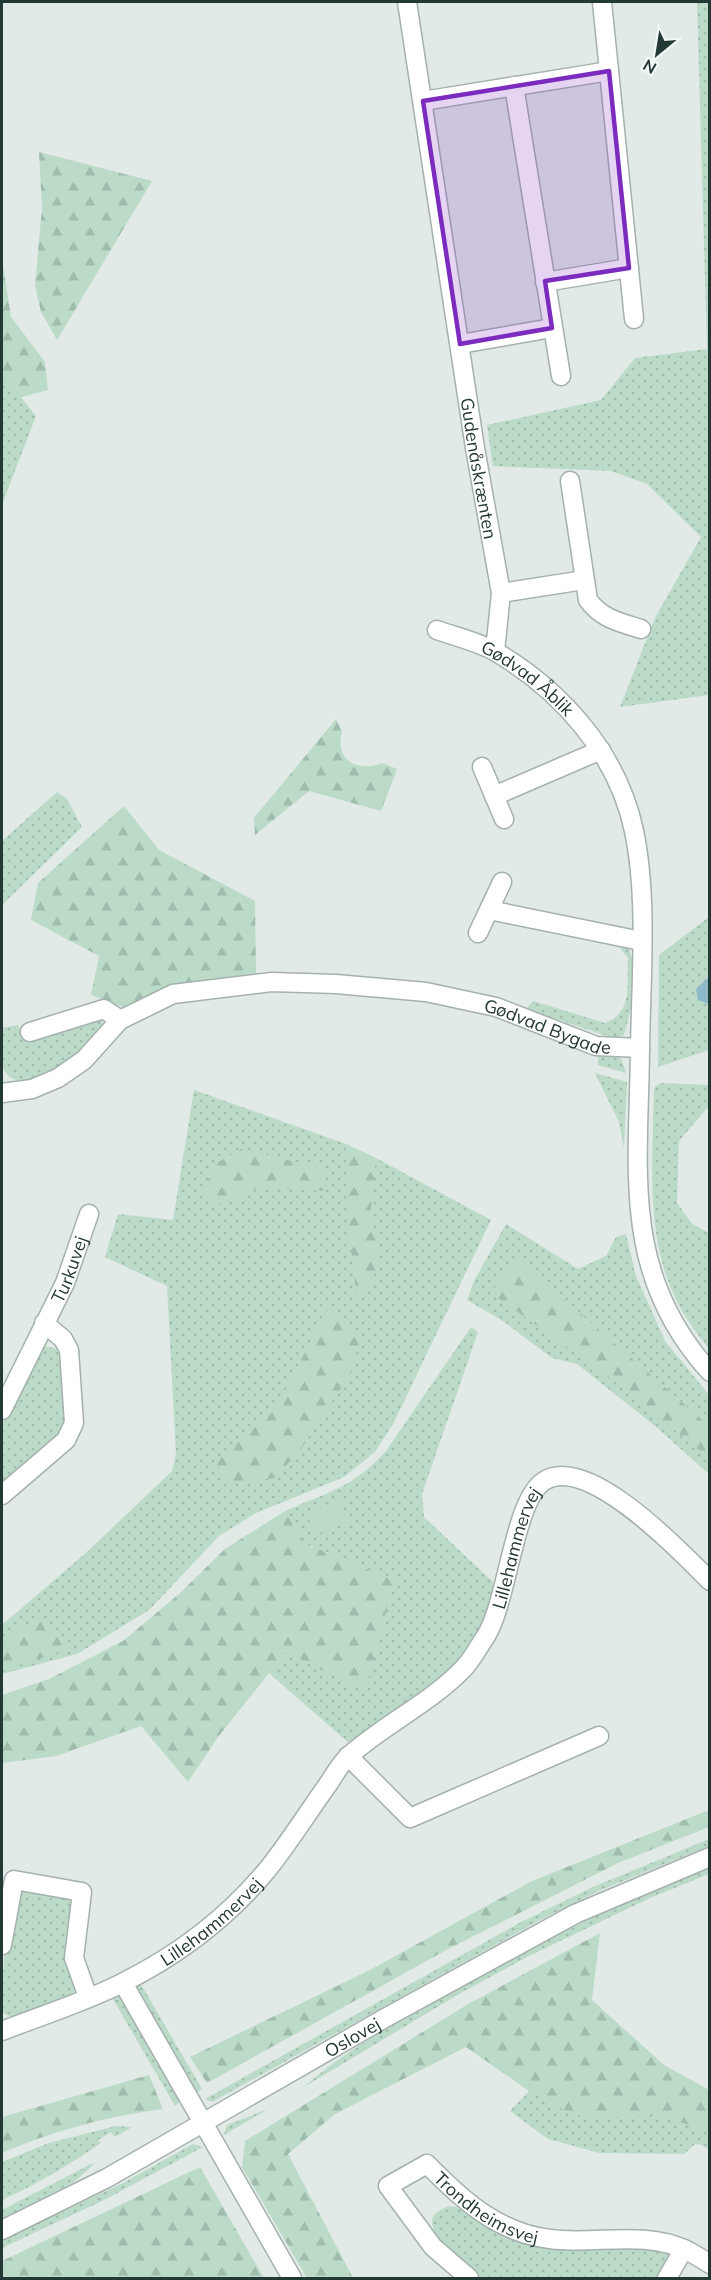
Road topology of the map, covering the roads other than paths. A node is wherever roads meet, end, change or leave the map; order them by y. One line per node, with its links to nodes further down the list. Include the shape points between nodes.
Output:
1 (407, 2): 5 (street, Gudenåskrænten)
2 (602, 2): 3 (street)
3 (609, 71): 4 (street); 6 (street)
4 (514, 86): 5 (street); 7 (street)
5 (423, 101): 10 (street, Gudenåskrænten)
6 (629, 268): 7 (street); 8 (street)
7 (545, 282): 9 (street)
8 (634, 319)
9 (552, 328): 10 (street); 11 (street)
10 (460, 344): 14 (street, Gudenåskrænten)
11 (561, 376)
12 (570, 481): 13 (street)
13 (584, 580): 14 (street); 15 (street, via 588,600 597,612)
14 (501, 593): 17 (street, Gudenåskrænten)
15 (641, 629)
16 (437, 630): 17 (street, Gødvad Åblik)
17 (495, 651): 18 (street, Gødvad Åblik, via 548,688)
18 (601, 750): 20 (street); 25 (street, Gødvad Åblik, via 633,829 640,872)
19 (482, 767): 20 (street)
20 (494, 796): 21 (street)
21 (504, 819)
22 (502, 882): 23 (street)
23 (489, 910): 24 (street); 25 (street)
24 (478, 933)
25 (640, 940): 28 (street, Gødvad Åblik)
26 (120, 1020): 27 (street, via 104,1009); 28 (street, Gødvad Bygade, via 181,992 272,982 336,984 426,992 496,1007 596,1046); 29 (street, Gødvad Bygade, via 84,1060 58,1078 32,1089)
27 (30, 1032)
28 (640, 1048): 32 (street, via 638,1207 650,1269 668,1314)
29 (2, 1093)
30 (89, 1214): 31 (street, Turkuvej, via 65,1283)
31 (44, 1323): 33 (street, Turkuvej); 34 (street, Turkuvej, via 63,1339 69,1350 74,1423 66,1440)
32 (710, 1372)
33 (4, 1399)
34 (2, 1495)
35 (710, 1581): 37 (street, Lillehammervej, via 619,1499 583,1479 563,1476 545,1480 525,1509 502,1597 488,1632 464,1668)
36 (599, 1736): 37 (street, via 411,1818)
37 (348, 1756): 40 (street, Lillehammervej, via 267,1870 220,1919 179,1950)
38 (710, 1857): 43 (street, Oslovej, via 575,1914)
39 (2, 1945): 41 (street, via 14,1880 82,1892 74,1958)
40 (123, 1983): 41 (street, Lillehammervej); 43 (street)
41 (88, 1996): 42 (street, Lillehammervej)
42 (2, 2031)
43 (205, 2122): 44 (street, Oslovej, via 107,2178); 47 (street)
44 (2, 2230)
45 (684, 2249): 46 (street, Trondheimsvej); 48 (street, Trondheimsvej, via 646,2240 549,2239 514,2229 462,2200 427,2164 388,2186 433,2247); 49 (street)
46 (710, 2264)
47 (292, 2278)
48 (469, 2278)
49 (667, 2278)

